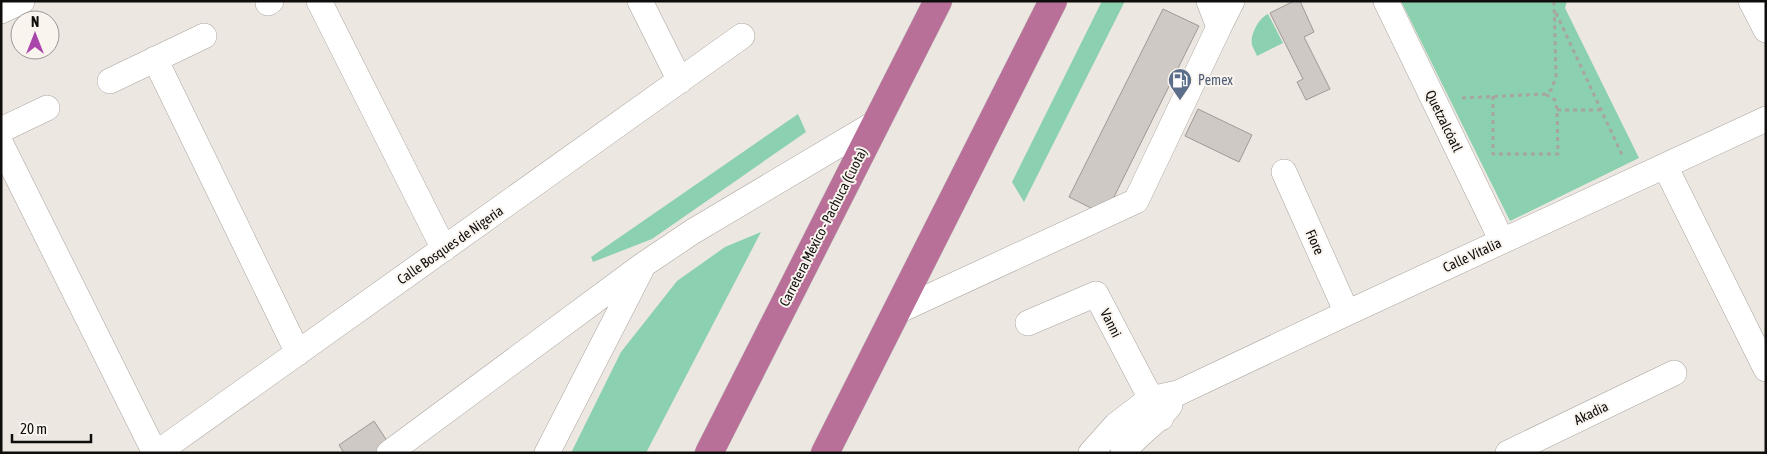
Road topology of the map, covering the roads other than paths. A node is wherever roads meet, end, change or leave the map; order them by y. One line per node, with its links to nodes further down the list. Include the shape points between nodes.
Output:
1 (22, 1): 10 (street)
2 (319, 1): 26 (street)
3 (640, 1): 17 (street)
4 (938, 1): 20 (highway, Carretera México - Pachuca (Cuota))
5 (1054, 1): 28 (highway)
6 (1209, 1): 11 (street)
7 (1232, 1): 11 (street)
8 (1386, 1): 25 (street, Quetzalcóatl)
9 (1751, 1): 12 (street)
10 (1, 11)
11 (1219, 27): 28 (street, via 1136,201)
12 (1766, 30)
13 (204, 36): 15 (street)
14 (742, 36): 17 (street, Calle Bosques de Nigeria)
15 (155, 59): 16 (street); 31 (street)
16 (110, 81)
17 (680, 81): 26 (street, Calle Bosques de Nigeria)
18 (47, 108): 21 (street)
19 (1766, 119): 23 (street, Calle Vitalia)
20 (877, 122): 27 (street, via 692,232); 40 (highway, Carretera México - Pachuca (Cuota))
21 (1, 130)
22 (1, 144): 37 (street)
23 (1665, 166): 25 (street, Calle Vitalia); 32 (street)
24 (1284, 172): 29 (street, Fiore)
25 (1502, 241): 29 (street, Calle Vitalia)
26 (444, 249): 31 (street, Calle Bosques de Nigeria)
27 (643, 265): 38 (street); 39 (street)
28 (896, 312): 41 (highway)
29 (1347, 312): 34 (street, Calle Vitalia, via 1178,393)
30 (1028, 323): 34 (street, Vanni, via 1096,294)
31 (298, 352): 37 (street, Calle Bosques de Nigeria)
32 (1766, 369)
33 (1674, 373): 43 (street, Akadia)
34 (1155, 409): 35 (street, Calle Vitalia); 36 (street, Calle Vitalia)
35 (1116, 425): 36 (street); 42 (street, Calle Vitalia)
36 (1128, 451)
37 (156, 453)
38 (389, 453)
39 (547, 453)
40 (709, 453)
41 (825, 453)
42 (1091, 453)
43 (1508, 453)

